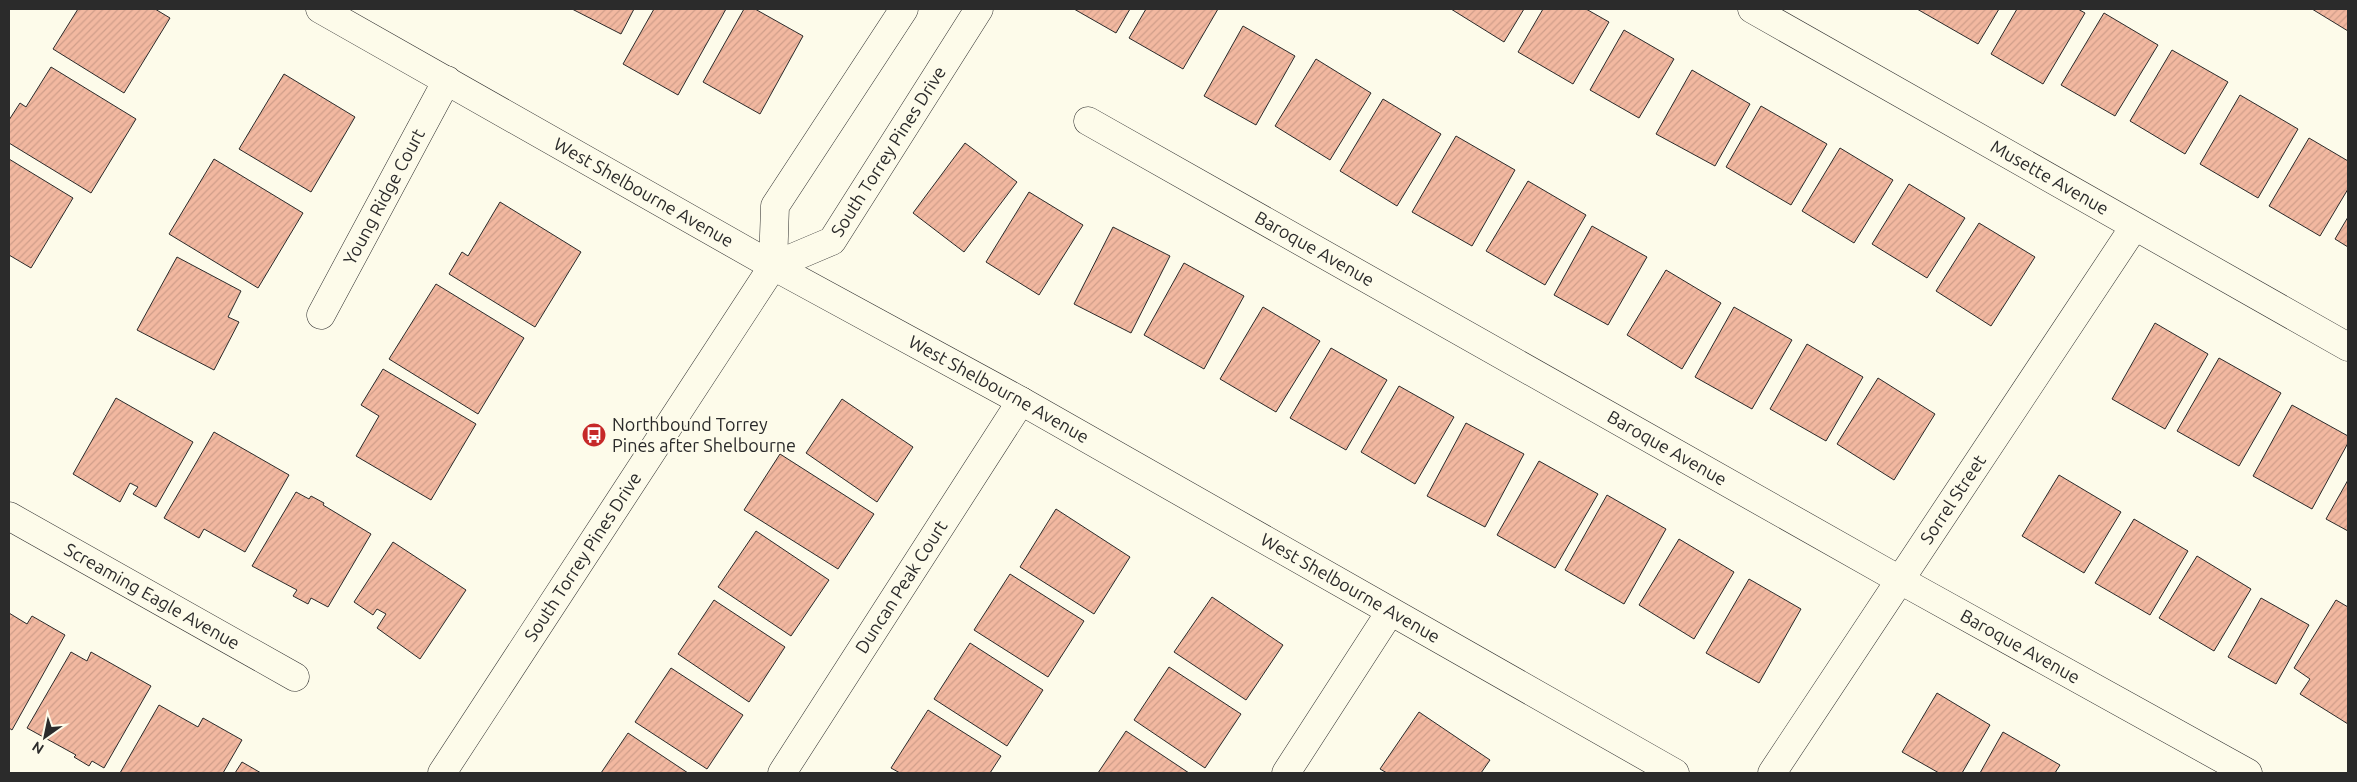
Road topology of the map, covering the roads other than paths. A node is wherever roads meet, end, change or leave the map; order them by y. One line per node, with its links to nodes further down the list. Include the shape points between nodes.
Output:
1 (320, 9): 5 (street, West Shelbourne Avenue)
2 (979, 9): 8 (street, South Torrey Pines Drive, via 832,241)
3 (1752, 9): 7 (street, Musette Avenue)
4 (901, 10): 8 (street, via 775,206)
5 (447, 80): 8 (street, West Shelbourne Avenue); 9 (street, Young Ridge Court)
6 (1088, 121): 13 (street, Baroque Avenue)
7 (2134, 227): 10 (street, Musette Avenue); 13 (street, Sorrel Street)
8 (773, 266): 11 (street, West Shelbourne Avenue); 16 (street, South Torrey Pines Drive)
9 (321, 315)
10 (2348, 347)
11 (1021, 401): 14 (street, West Shelbourne Avenue); 17 (street, Duncan Peak Court)
12 (9, 516): 15 (street, Screaming Eagle Avenue)
13 (1900, 580): 20 (street, Sorrel Street); 21 (street, Baroque Avenue)
14 (1390, 612): 18 (street); 19 (street, West Shelbourne Avenue)
15 (295, 677)
16 (442, 773)
17 (782, 773)
18 (1286, 773)
19 (1675, 773)
20 (1772, 773)
21 (2248, 773)

